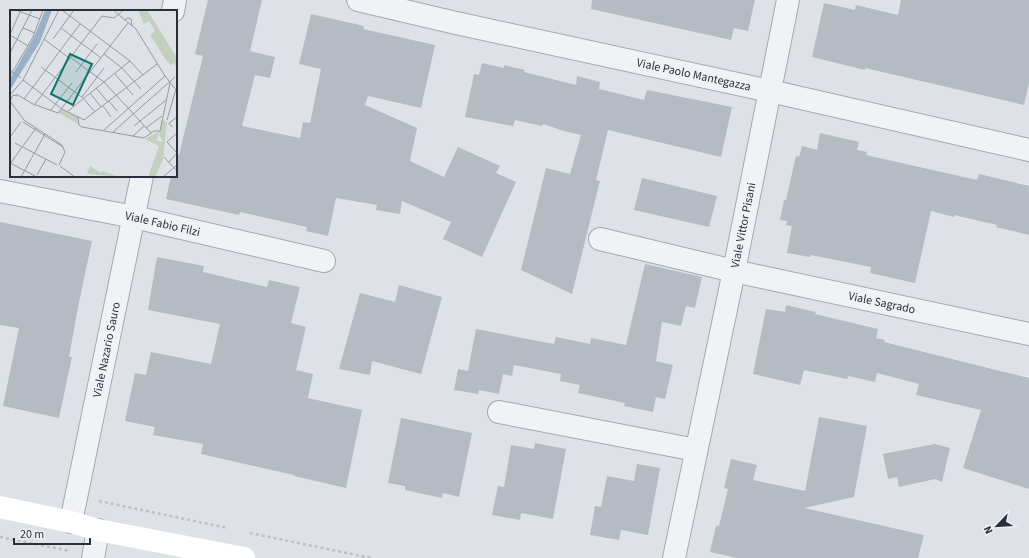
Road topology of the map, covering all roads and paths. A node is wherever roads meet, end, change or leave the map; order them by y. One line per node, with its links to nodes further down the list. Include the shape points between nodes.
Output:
1 (175, 0): 4 (street)
2 (358, 0): 5 (street, Viale Paolo Mantegazza)
3 (788, 0): 5 (street, Viale Vittor Pisani)
4 (173, 10)
5 (770, 91): 6 (street, Viale Paolo Mantegazza); 12 (street, Viale Vittor Pisani)
6 (1029, 150)
7 (142, 177): 9 (street, Viale Nazario Sauro)
8 (0, 191): 9 (street, Viale Fabio Filzi)
9 (134, 217): 11 (street, Viale Fabio Filzi); 16 (street, Viale Nazario Sauro)
10 (600, 239): 12 (street, Viale Sagrado)
11 (324, 261)
12 (734, 271): 13 (street, Viale Sagrado); 15 (street, Viale Vittor Pisani)
13 (1029, 334)
14 (500, 412): 15 (street)
15 (696, 450): 26 (street, Viale Vittor Pisani)
16 (76, 497): 18 (street, Viale Nazario Sauro); 19 (path)
17 (0, 507): 18 (street)
18 (71, 522): 20 (street)
19 (231, 529)
20 (98, 530): 23 (street); 24 (street)
21 (247, 532): 25 (path)
22 (0, 537): 23 (path)
23 (93, 557)
24 (244, 558)
25 (371, 558)
26 (674, 558)

